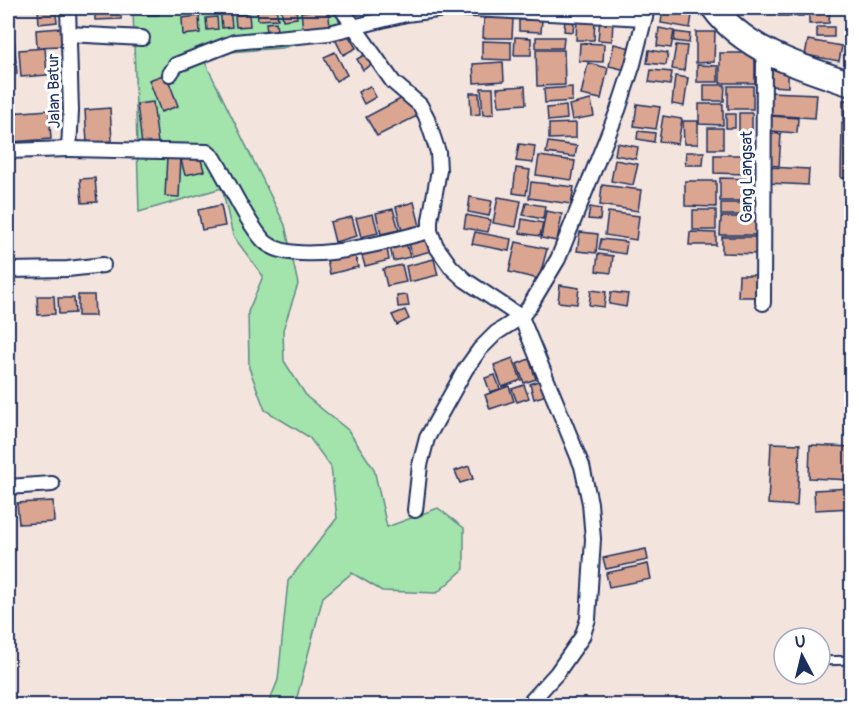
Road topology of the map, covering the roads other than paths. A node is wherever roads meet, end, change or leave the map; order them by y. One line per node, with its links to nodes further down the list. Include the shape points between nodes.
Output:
1 (68, 8): 7 (street, Jalan Batur)
2 (341, 8): 6 (street)
3 (453, 8): 5 (street); 6 (street)
4 (714, 8): 9 (highway, via 728,24)
5 (646, 13): 18 (street, via 618,110 558,259 537,297)
6 (353, 26): 10 (street, via 303,36 235,42 176,64); 14 (street, via 393,82 420,105 426,116 438,152 439,170)
7 (69, 34): 8 (street); 12 (street, Jalan Batur)
8 (142, 38)
9 (764, 50): 11 (highway); 17 (street, Gang Langsat)
10 (170, 74)
11 (852, 84)
12 (69, 149): 13 (street, Jalan Batur); 14 (street, via 207,152 256,232 267,243 296,254 323,253)
13 (8, 152)
14 (430, 231): 18 (street, via 436,246 458,274)
15 (103, 265): 16 (street)
16 (8, 270)
17 (763, 303)
18 (520, 317): 21 (street, via 480,349 427,438); 24 (street, via 582,466 593,539 588,619 582,637 557,673)
19 (52, 484): 20 (street)
20 (8, 486)
21 (415, 510)
22 (852, 660): 23 (lane)
23 (832, 661)
24 (527, 705)

